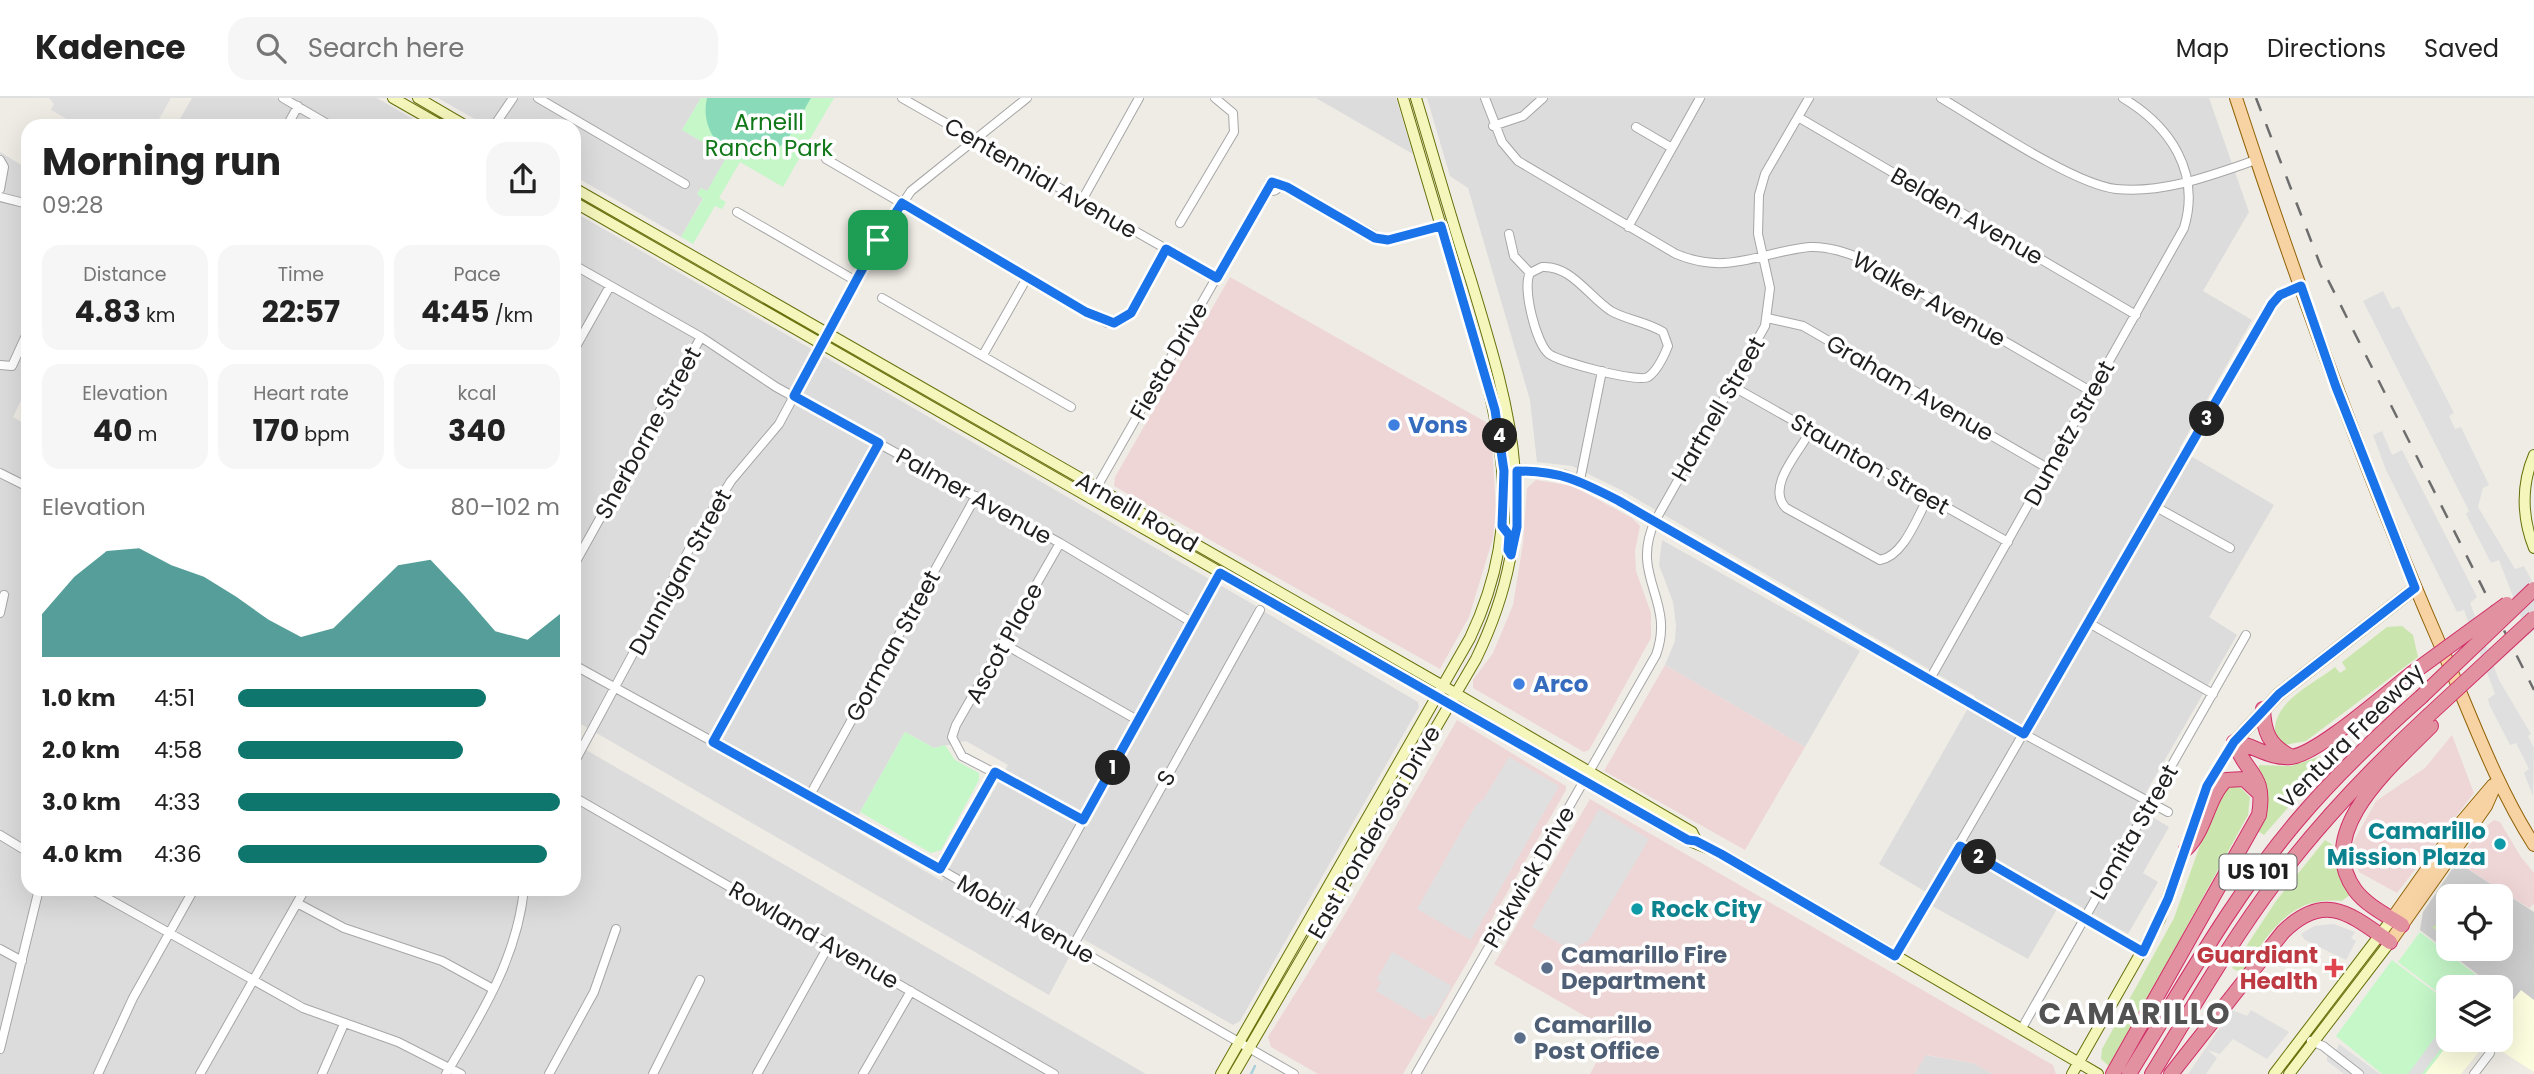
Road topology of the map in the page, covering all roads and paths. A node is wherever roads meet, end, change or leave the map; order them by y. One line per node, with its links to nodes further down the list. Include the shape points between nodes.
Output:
1 (283, 98): 19 (street)
2 (393, 98): 23 (main road)
3 (418, 98): 24 (main road)
4 (513, 98): 25 (street)
5 (538, 98): 26 (street)
6 (902, 98): 30 (street, Centennial Avenue)
7 (1027, 98): 30 (street, Dunnigan Street)
8 (1139, 98): 41 (street)
9 (1215, 98): 45 (street, via 1233,113 1234,132)
10 (1403, 98): 46 (main road, East Ponderosa Drive)
11 (1416, 98): 76 (main road, East Ponderosa Drive, via 1508,407)
12 (1485, 98): 28 (street, Walker Avenue)
13 (1543, 98): 28 (street, via 1523,116)
14 (1700, 98): 31 (street)
15 (1809, 98): 20 (street, Hartnell Street)
16 (1941, 98): 35 (street, via 2094,184 2133,190)
17 (2123, 98): 35 (street, Dumetz Street, via 2156,121 2172,139)
18 (2236, 98): 34 (main road)
19 (298, 106): 21 (street); 22 (street)
20 (1798, 117): 50 (street, Hartnell Street, via 1760,188 1756,222); 59 (street, Belden Avenue)
21 (291, 119)
22 (319, 119)
23 (430, 119)
24 (454, 119)
25 (499, 119)
26 (574, 119)
27 (581, 123): 36 (street)
28 (1493, 126): 47 (street, Walker Avenue, via 1507,150 1527,167)
29 (1636, 127): 31 (street)
30 (975, 141): 41 (street, Centennial Avenue); 42 (street, Dunnigan Street)
31 (1672, 148): 47 (street)
32 (826, 159): 42 (street)
33 (0, 160): 37 (street, via 4,167)
34 (2256, 160): 35 (street); 57 (main road)
35 (2187, 182): 59 (street, Dumetz Street, via 2184,229)
36 (685, 184)
37 (0, 189)
38 (581, 192): 63 (main road, Arneill Road)
39 (0, 197): 40 (street)
40 (21, 202)
41 (1081, 202): 49 (street, Centennial Avenue)
42 (902, 203): 53 (street); 55 (street, Dunnigan Street)
43 (581, 206): 63 (main road, Arneill Road)
44 (737, 212): 55 (street)
45 (1180, 223)
46 (1441, 226): 54 (street, Fiesta Drive, via 1388,240 1375,238 1287,187 1278,185 1274,191 1268,187); 85 (main road, East Ponderosa Drive, via 1495,410 1504,471)
47 (1628, 227): 50 (street, Walker Avenue, via 1676,254 1702,262 1739,264)
48 (1509, 234): 52 (street, via 1514,256)
49 (1166, 249): 53 (street, via 1131,313 1114,323 1098,319); 54 (street, Centennial Avenue)
50 (1764, 258): 60 (street, Hartnell Street, via 1770,288); 69 (street, Walker Avenue, via 1812,247 1855,256)
51 (581, 269): 56 (street, Palmer Avenue)
52 (1530, 273): 67 (street, via 1526,292 1543,346 1555,357); 67 (street, via 1554,268 1615,313 1659,329 1666,336 1668,346 1649,377 1640,380)
53 (1028, 276): 65 (street)
54 (1217, 278): 80 (street, Fiesta Drive)
55 (856, 281): 63 (street, Dunnigan Street)
56 (610, 286): 61 (street, Palmer Avenue); 62 (street)
57 (2301, 286): 83 (street, via 2272,304); 94 (main road)
58 (883, 298): 65 (street)
59 (2136, 315): 69 (street, Dumetz Street)
60 (1768, 318): 68 (street, Hartnell Street); 75 (street, Graham Avenue, via 1803,326)
61 (701, 337): 70 (street, Palmer Avenue); 90 (street, Sherborne Street)
62 (581, 338)
63 (824, 339): 70 (street, Dunnigan Street); 80 (main road, Arneill Road)
64 (21, 346): 66 (street, via 12,366)
65 (983, 355): 71 (street)
66 (0, 365)
67 (1602, 371): 78 (street)
68 (1732, 386): 72 (street, Staunton Street); 84 (street, Hartnell Street)
69 (2092, 393): 75 (street, Dumetz Street)
70 (794, 396): 73 (street, Palmer Avenue); 106 (street, Dunnigan Street, via 771,436 731,481 697,535)
71 (1071, 407)
72 (1811, 430): 82 (street, Staunton Street); 82 (street, via 1778,486 1778,498 1786,508 1880,560 1899,549)
73 (879, 443): 81 (street, Palmer Avenue); 115 (street)
74 (2534, 455): 89 (main road, via 2525,489)
75 (2049, 469): 86 (street, Dumetz Street)
76 (1517, 471): 78 (street, via 1554,472); 91 (main road, East Ponderosa Drive, via 1517,527)
77 (0, 473): 79 (street)
78 (1580, 480): 84 (street)
79 (21, 484)
80 (1093, 494): 92 (main road, Arneill Road); 105 (main road, Arneill Road)
81 (976, 496): 87 (street, Palmer Avenue); 122 (street, Gorman Street)
82 (1928, 498): 86 (street, Staunton Street)
83 (2156, 507): 88 (street); 100 (street)
84 (1654, 522): 104 (street); 120 (street, Pickwick Drive, via 1645,560 1662,614 1661,642)
85 (1502, 526): 91 (main road, via 1509,535); 105 (main road, East Ponderosa Drive, via 1482,610)
86 (2008, 542): 104 (street, Dumetz Street)
87 (1060, 543): 99 (street, Palmer Avenue); 102 (street, Ascot Place)
88 (2230, 548)
89 (2534, 548)
90 (581, 552)
91 (1511, 555): 107 (main road, East Ponderosa Drive, via 1496,616)
92 (1220, 573): 99 (street); 109 (main road, Arneill Road)
93 (2534, 587): 118 (highway, bridge, via 2312,749); 181 (highway, Ventura Freeway / US 101, bridge, via 2332,782 2273,851)
94 (2415, 588): 111 (main road); 121 (main road)
95 (4, 595): 97 (street)
96 (1259, 610): 147 (street, S)
97 (0, 613)
98 (2534, 618): 113 (highway, bridge)
99 (1193, 623): 112 (street)
100 (2089, 624): 108 (street); 114 (street)
101 (2246, 635): 108 (street, Lomita Street)
102 (1003, 644): 112 (street); 119 (street, Ascot Place, via 956,724 954,744 962,756)
103 (581, 669): 106 (street, Mobil Avenue)
104 (1930, 679): 114 (street)
105 (1443, 686): 107 (main road, Arneill Road); 109 (main road, East Ponderosa Drive)
106 (615, 688): 115 (street, Mobil Avenue); 117 (street, Dunnigan Street)
107 (1455, 693): 110 (main road, East Ponderosa Drive); 120 (main road, Arneill Road)
108 (2213, 694): 125 (street, Lomita Street)
109 (1436, 696): 110 (main road, Arneill Road); 160 (main road, East Ponderosa Drive)
110 (1448, 703): 120 (main road, Arneill Road); 160 (main road, East Ponderosa Drive)
111 (2263, 709): 116 (main road); 118 (highway, via 2271,743)
112 (1139, 721): 127 (street)
113 (2430, 721): 142 (highway, via 2354,811 2342,847 2355,890); 182 (highway, Ventura Freeway / US 101, via 2341,802 2276,880)
114 (2024, 734): 125 (street); 130 (street)
115 (713, 742): 122 (street, Mobil Avenue)
116 (2234, 742): 118 (highway); 123 (highway, via 2239,756 2255,774); 132 (main road, via 2207,786)
117 (581, 750)
118 (2291, 757)
119 (995, 772): 127 (street); 133 (street)
120 (1586, 777): 150 (main road, Arneill Road, via 1692,832 1696,841); 178 (street, Pickwick Drive)
121 (2498, 779): 129 (main road); 142 (main road, via 2454,831)
122 (810, 795): 133 (street, Mobil Avenue)
123 (2261, 796): 132 (highway, via 2247,780 2226,780 2196,840); 180 (highway, via 2250,833)
124 (581, 801): 146 (street, Rowland Avenue)
125 (2150, 805): 126 (street); 141 (street, Lomita Street)
126 (2168, 812)
127 (1083, 820): 140 (street)
128 (0, 835): 131 (street)
129 (2534, 845)
130 (1960, 846): 141 (street); 150 (street)
131 (21, 848)
132 (2186, 849): 149 (main road)
133 (940, 869): 140 (street, Mobil Avenue)
134 (37, 896): 151 (street)
135 (103, 896): 144 (street)
136 (190, 896): 144 (street)
137 (301, 896): 139 (street)
138 (523, 896): 154 (street, via 517,937)
139 (297, 903): 153 (street); 154 (street, via 344,929 422,953)
140 (1028, 919): 147 (street, Mobil Avenue)
141 (2084, 919): 149 (street); 157 (street, Lomita Street)
142 (2397, 922): 145 (main road)
143 (616, 929): 170 (street, via 594,992)
144 (169, 933): 153 (street); 166 (street)
145 (2385, 938): 158 (main road); 159 (main road); 183 (highway, via 2346,913 2320,909 2305,914 2283,932)
146 (829, 944): 155 (street, Rowland Avenue); 172 (street)
147 (1073, 946): 160 (street, Mobil Avenue)
148 (0, 950): 151 (street)
149 (2143, 952): 163 (main road)
150 (1895, 956): 157 (main road, Arneill Road)
151 (22, 961): 161 (street)
152 (700, 980): 171 (street)
153 (254, 981): 156 (street); 167 (street)
154 (494, 989): 164 (street)
155 (911, 991): 173 (street); 174 (street, Rowland Avenue)
156 (344, 1024): 164 (street, via 398,1042); 168 (street)
157 (2022, 1028): 163 (main road, Arneill Road)
158 (2302, 1038): 159 (street); 184 (main road)
159 (2314, 1042): 185 (main road); 186 (street)
160 (1244, 1045): 175 (main road, East Ponderosa Drive); 176 (main road, East Ponderosa Drive); 177 (street, Mobil Avenue)
161 (0, 1049)
162 (2490, 1053): 187 (street)
163 (2078, 1062): 165 (main road, Arneill Road); 179 (main road)
164 (448, 1071): 169 (street)
165 (2096, 1073)
166 (98, 1074)
167 (200, 1074)
168 (322, 1074)
169 (461, 1074)
170 (549, 1074)
171 (653, 1074)
172 (757, 1074)
173 (863, 1074)
174 (1054, 1074)
175 (1222, 1074)
176 (1234, 1074)
177 (1294, 1074)
178 (1416, 1074)
179 (2072, 1074)
180 (2113, 1074)
181 (2129, 1074)
182 (2152, 1074)
183 (2171, 1074)
184 (2274, 1074)
185 (2288, 1074)
186 (2359, 1074)
187 (2474, 1074)

